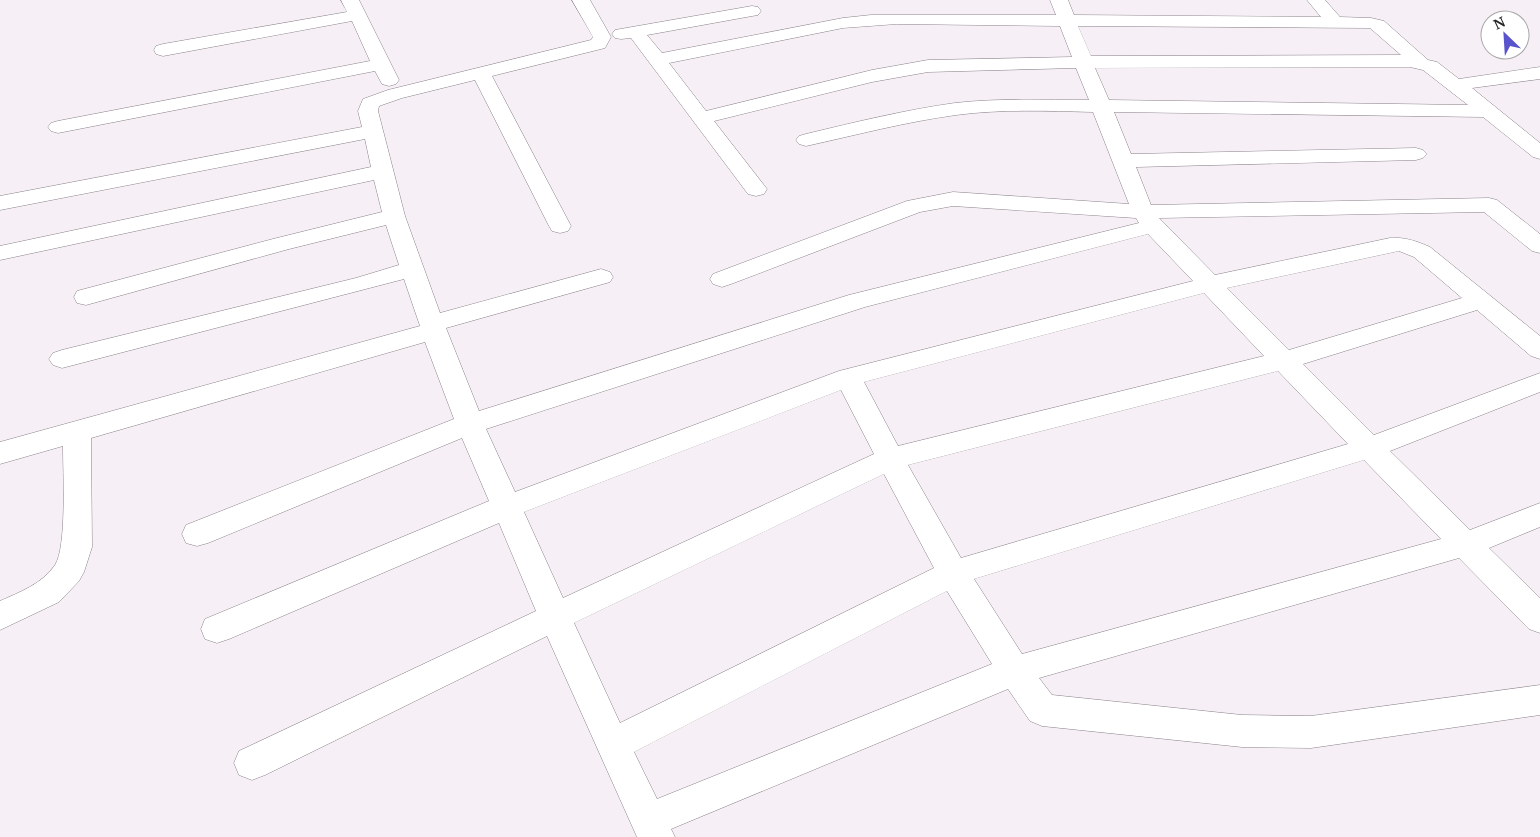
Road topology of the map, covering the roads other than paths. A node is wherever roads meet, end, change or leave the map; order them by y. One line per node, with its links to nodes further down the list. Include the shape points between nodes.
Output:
1 (581, 0): 8 (street)
2 (1316, 0): 6 (street)
3 (354, 8): 9 (street); 13 (street)
4 (752, 11): 7 (street)
5 (1063, 11): 6 (street); 10 (street, via 843,23); 11 (street)
6 (1334, 22): 12 (street, via 1378,25)
7 (636, 32): 8 (street); 10 (street)
8 (602, 37): 15 (street, via 590,48)
9 (163, 50)
10 (656, 60): 20 (street)
11 (1084, 62): 12 (street); 18 (street); 20 (street, via 953,64 905,69)
12 (1420, 62): 16 (street)
13 (382, 64): 17 (street); 21 (street)
14 (1540, 73): 16 (street)
15 (481, 74): 17 (street); 34 (street)
16 (1455, 85): 19 (street)
17 (395, 94): 23 (street, via 370,103 368,111)
18 (1102, 107): 19 (street); 25 (street, via 1005,105 957,109 910,116); 28 (street)
19 (1488, 111): 24 (street)
20 (701, 118): 30 (street)
21 (58, 128)
22 (1540, 128): 24 (street)
23 (373, 131): 29 (street); 31 (street)
24 (1514, 132): 26 (street)
25 (806, 140)
26 (1540, 153)
27 (1416, 154): 28 (street)
28 (1123, 161): 33 (street)
29 (384, 171): 32 (street); 36 (street)
30 (756, 189)
31 (0, 203)
32 (394, 216): 37 (street); 41 (street)
33 (1148, 219): 35 (street, via 1489,205); 39 (street, via 966,199 936,201); 40 (street); 49 (street, via 858,301)
34 (560, 226)
35 (1540, 246)
36 (0, 253)
37 (412, 269): 43 (street); 45 (street)
38 (601, 277): 43 (street)
39 (722, 279)
40 (1210, 284): 42 (street, via 1402,244 1422,252); 46 (street); 47 (street)
41 (86, 297)
42 (1480, 301): 44 (street); 46 (street)
43 (432, 327): 49 (street); 50 (street)
44 (1540, 350)
45 (62, 359)
46 (1285, 360): 51 (street); 53 (street)
47 (848, 377): 53 (street); 54 (street)
48 (1540, 382): 51 (street)
49 (470, 424): 54 (street); 56 (street)
50 (77, 432): 52 (street); 59 (street, via 77,547 68,572 48,592)
51 (1369, 448): 57 (street); 58 (street)
52 (0, 452)
53 (890, 459): 58 (street); 60 (street)
54 (506, 507): 60 (street); 62 (street)
55 (1540, 515): 57 (street)
56 (197, 534)
57 (1466, 544): 61 (street); 63 (street)
58 (953, 573): 63 (street); 65 (street)
59 (0, 616)
60 (555, 617): 65 (street); 66 (street)
61 (1540, 619)
62 (217, 629)
63 (1013, 671): 64 (street, via 1042,710 1242,731 1311,732); 67 (street)
64 (1540, 700)
65 (612, 745): 67 (street)
66 (252, 762)
67 (653, 828)

